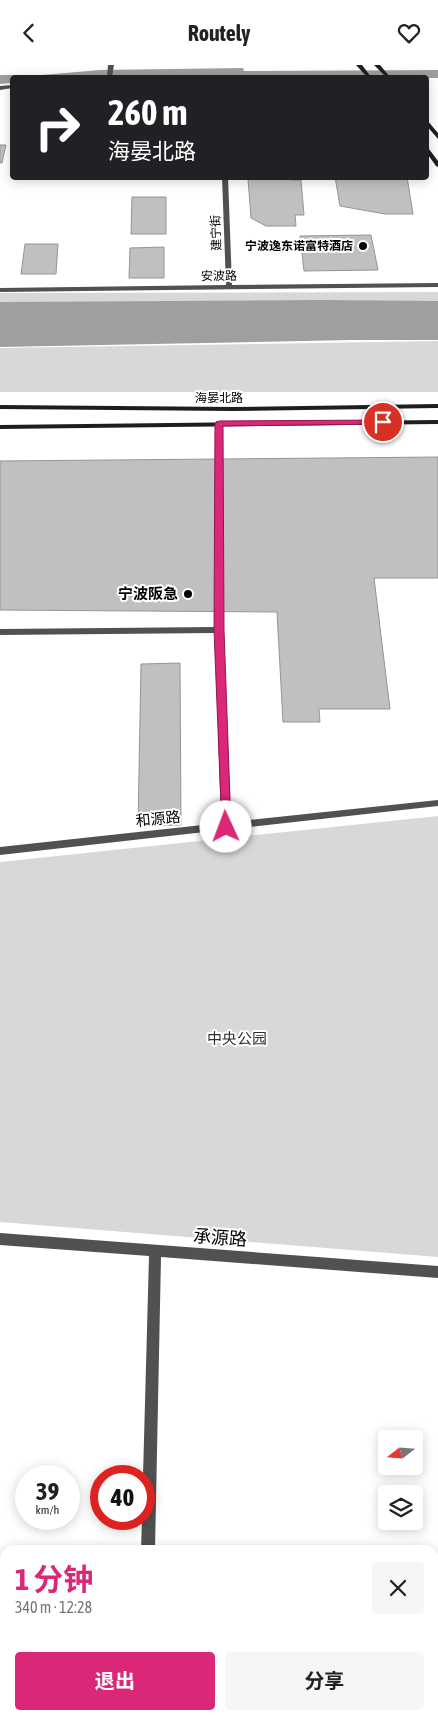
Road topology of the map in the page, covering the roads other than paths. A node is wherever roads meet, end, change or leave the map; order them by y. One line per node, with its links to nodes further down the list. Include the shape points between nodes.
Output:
1 (359, 65): 3 (main road)
2 (377, 65): 4 (main road)
3 (367, 75)
4 (386, 75)
5 (429, 125): 6 (main road)
6 (438, 137)
7 (429, 152): 8 (main road)
8 (438, 165)
9 (225, 180): 11 (street, 建宁街)
10 (438, 285): 11 (street, 安波路)
11 (229, 287): 12 (street, 安波路)
12 (0, 289)
13 (438, 406): 14 (main road, 海晏北路, via 233,409)
14 (0, 407)
15 (438, 422): 16 (main road, 海晏北路)
16 (219, 423): 17 (main road, 海晏北路); 18 (street)
17 (0, 427)
18 (219, 630): 19 (street); 21 (street)
19 (0, 632)
20 (438, 803): 21 (street, 和源路)
21 (226, 827): 22 (street, 和源路)
22 (0, 851)
23 (0, 1239): 24 (street, 承源路)
24 (155, 1251): 25 (street, 承源路); 26 (street)
25 (438, 1272)
26 (148, 1545)

